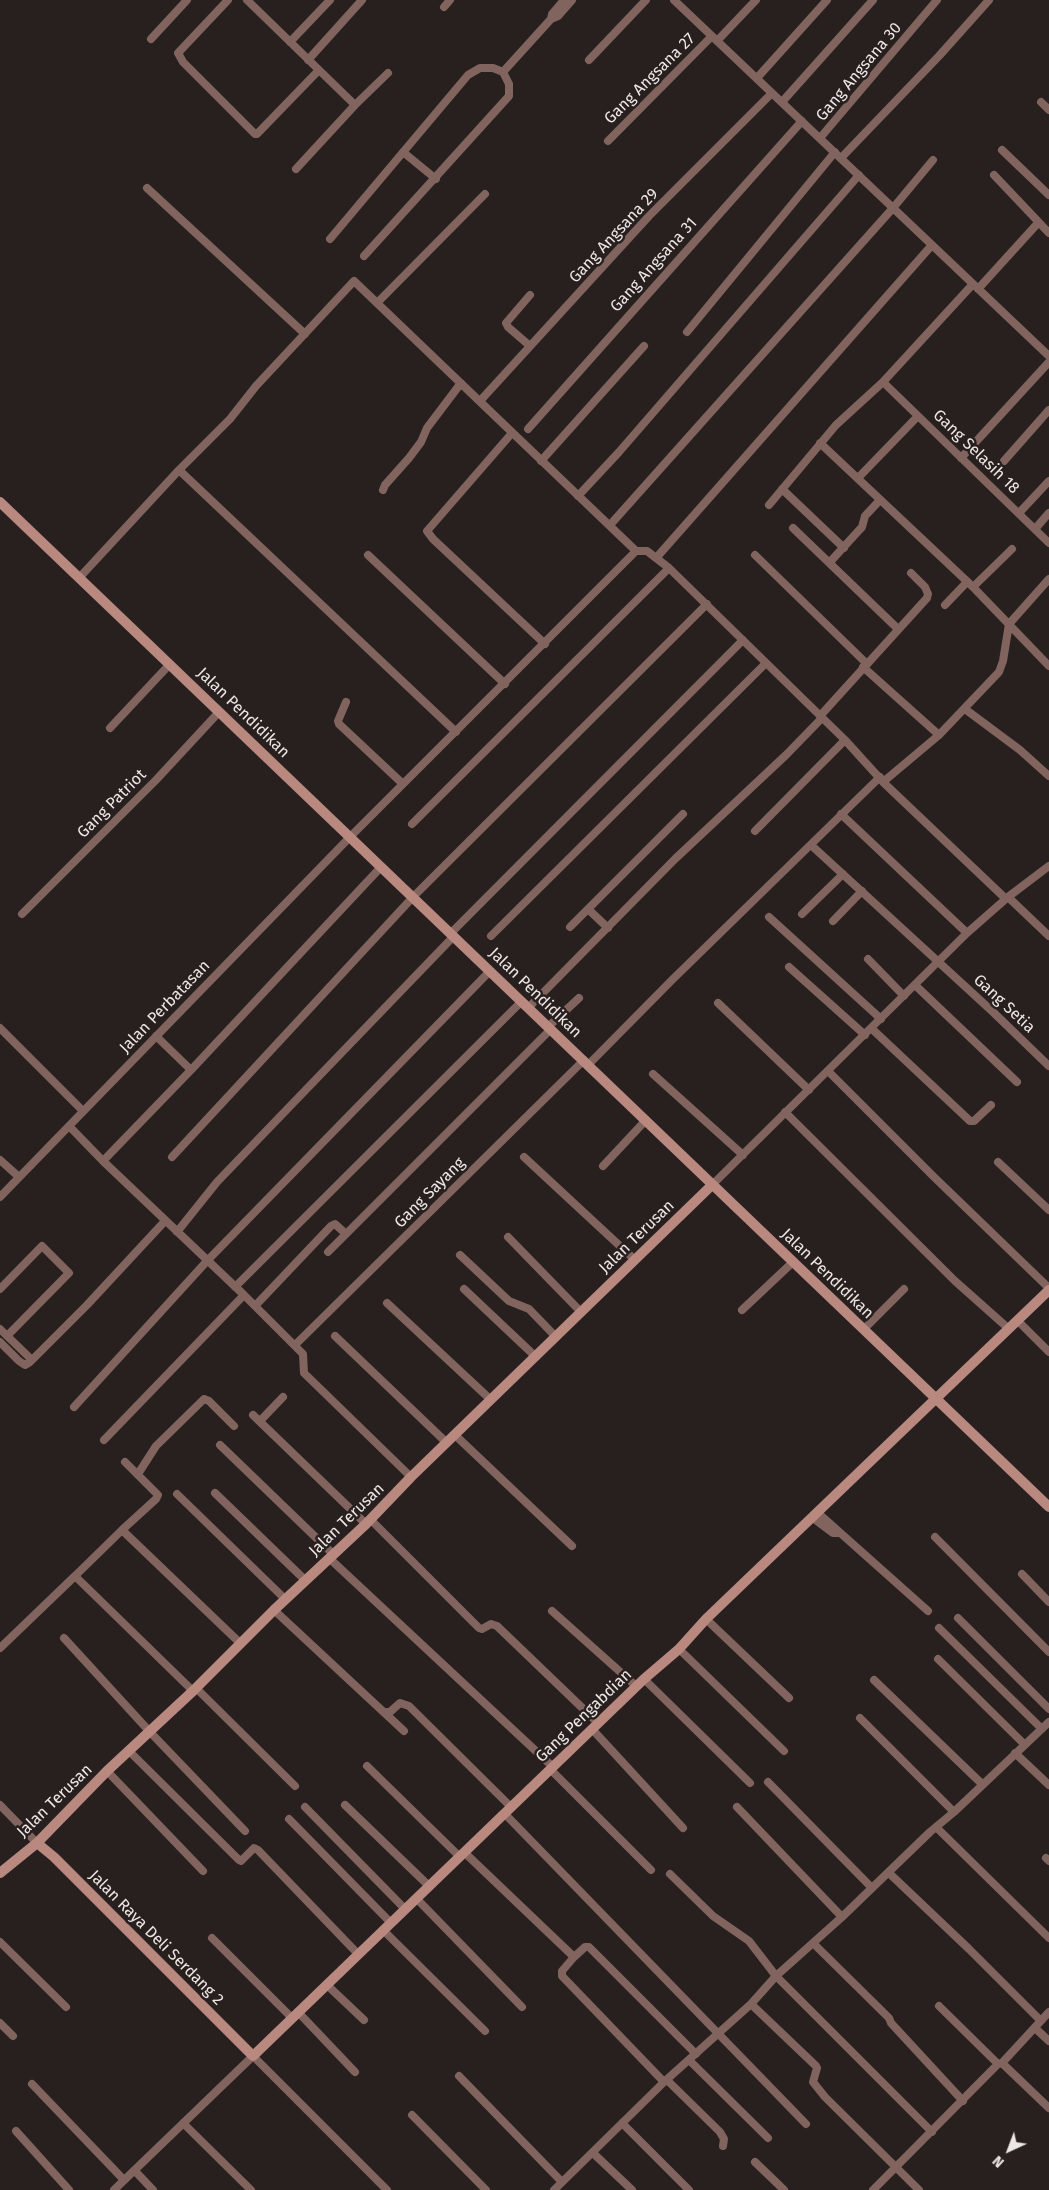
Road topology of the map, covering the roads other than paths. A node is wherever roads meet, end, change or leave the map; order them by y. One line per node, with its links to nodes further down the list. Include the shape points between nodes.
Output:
1 (187, 0): 18 (street)
2 (228, 0): 23 (street, via 179,50 179,58 254,134)
3 (247, 0): 20 (street)
4 (330, 0): 20 (street)
5 (362, 0): 21 (street)
6 (450, 0): 16 (street)
7 (564, 0): 17 (street)
8 (572, 0): 17 (street)
9 (646, 0): 22 (street)
10 (756, 0): 19 (street, Gang Angsana 27)
11 (827, 0): 26 (street)
12 (873, 0): 28 (street)
13 (938, 0): 33 (street, Gang Angsana 30)
14 (989, 0): 38 (street)
15 (676, 1): 19 (street)
16 (444, 7)
17 (551, 19): 24 (street)
18 (150, 38)
19 (714, 38): 26 (street); 34 (street, Gang Angsana 27)
20 (290, 42): 21 (street)
21 (308, 60): 23 (street)
22 (588, 60)
23 (319, 70): 30 (street)
24 (503, 72): 36 (street, via 480,68 468,75); 43 (street, via 509,84 509,96)
25 (388, 73): 30 (street)
26 (757, 78): 27 (street)
27 (772, 94): 28 (street); 58 (street, Gang Angsana 29, via 649,216)
28 (782, 102): 32 (street)
29 (1041, 102): 31 (street)
30 (355, 105): 40 (street)
31 (1049, 110)
32 (802, 121): 33 (street); 67 (street, Gang Angsana 31)
33 (820, 138): 37 (street)
34 (608, 141)
35 (1002, 150): 46 (street)
36 (403, 152): 43 (street); 50 (street)
37 (835, 152): 38 (street); 56 (street)
38 (841, 158): 42 (street)
39 (933, 160): 47 (street)
40 (296, 169)
41 (994, 174): 48 (street)
42 (859, 175): 47 (street); 78 (street)
43 (436, 179): 52 (street)
44 (147, 188): 57 (street)
45 (485, 194): 55 (street)
46 (1049, 195)
47 (893, 208): 51 (street); 84 (street)
48 (1038, 223): 49 (street); 53 (street)
49 (1049, 233)
50 (330, 239)
51 (932, 245): 53 (street); 93 (street)
52 (364, 256)
53 (976, 286): 60 (street); 62 (street)
54 (530, 295): 58 (street, via 506,323)
55 (377, 303): 57 (street, via 354,281); 63 (street)
56 (687, 332)
57 (305, 334): 73 (street, via 256,386 230,420)
58 (530, 346): 64 (street, Gang Angsana 29)
59 (644, 346): 71 (street)
60 (1049, 356)
61 (1049, 362): 70 (street)
62 (882, 382): 66 (street, Gang Selasih 18); 69 (street)
63 (461, 383): 64 (street); 77 (street)
64 (480, 401): 68 (street)
65 (1049, 410): 72 (street)
66 (918, 416): 70 (street, Gang Selasih 18); 74 (street)
67 (528, 429)
68 (512, 433): 71 (street); 105 (street, via 427,531)
69 (820, 443): 74 (street); 76 (street)
70 (961, 458): 82 (street, Gang Selasih 18)
71 (541, 461): 78 (street)
72 (1004, 461)
73 (179, 470): 97 (street); 116 (street)
74 (858, 478): 79 (street)
75 (1049, 481): 82 (street)
76 (782, 489): 81 (street); 88 (street)
77 (383, 490)
78 (578, 496): 84 (street)
79 (880, 500): 88 (street); 99 (street)
80 (0, 502): 97 (street, Jalan Pendidikan)
81 (769, 505)
82 (1019, 513): 86 (street, Gang Selasih 18)
83 (1049, 513): 86 (street)
84 (610, 526): 90 (street)
85 (793, 528): 94 (street)
86 (1035, 529): 87 (street, Gang Selasih 18)
87 (1049, 542)
88 (844, 548): 94 (street)
89 (1012, 549): 99 (street)
90 (636, 552): 93 (street, via 647,551); 105 (street, Jalan Perbatasan)
91 (368, 555): 110 (street)
92 (755, 555): 108 (street)
93 (657, 557): 95 (street)
94 (830, 562): 103 (street)
95 (669, 568): 100 (street); 124 (street)
96 (911, 573): 103 (street, via 928,594)
97 (79, 578): 106 (street, Jalan Pendidikan)
98 (1049, 579): 102 (street)
99 (970, 584): 101 (street); 102 (street)
100 (707, 604): 104 (street); 132 (street)
101 (945, 605)
102 (1009, 624): 109 (street); 112 (street, Gang Sayang, via 1002,668)
103 (898, 629): 108 (street)
104 (744, 640): 107 (street); 142 (street)
105 (545, 644): 110 (street, Jalan Perbatasan)
106 (170, 664): 113 (street, Jalan Pendidikan); 115 (street)
107 (766, 664): 114 (street); 143 (street)
108 (865, 665): 114 (street); 117 (street)
109 (1049, 666)
110 (505, 684): 116 (street, Jalan Perbatasan)
111 (346, 702): 121 (street, via 338,721 340,724)
112 (965, 709): 117 (street, Gang Sayang); 119 (street)
113 (219, 712): 126 (street, Jalan Pendidikan); 135 (street, Gang Patriot)
114 (821, 717): 118 (street); 140 (street, via 674,859)
115 (110, 728)
116 (456, 732): 121 (street, Jalan Perbatasan)
117 (939, 735): 120 (street, Gang Sayang)
118 (845, 740): 120 (street); 125 (street)
119 (1049, 776)
120 (882, 780): 123 (street, Gang Sayang); 133 (street)
121 (403, 784): 126 (street, Jalan Perbatasan)
122 (683, 814): 134 (street)
123 (841, 814): 127 (street, Gang Sayang); 141 (street)
124 (412, 824)
125 (754, 831)
126 (350, 837): 129 (street, Jalan Pendidikan); 159 (street, Jalan Perbatasan)
127 (811, 845): 130 (street, Gang Setia); 160 (street, Gang Sayang)
128 (1049, 866): 133 (street)
129 (382, 867): 132 (street, Jalan Pendidikan); 162 (street)
130 (844, 874): 131 (street, Gang Setia); 136 (street)
131 (862, 891): 138 (street); 146 (street, Gang Setia)
132 (413, 897): 142 (street, Jalan Pendidikan); 173 (street)
133 (1007, 898): 141 (street); 144 (street)
134 (588, 909): 139 (street); 140 (street)
135 (22, 914)
136 (802, 914)
137 (769, 917): 154 (street)
138 (833, 921)
139 (570, 927)
140 (608, 928): 153 (street)
141 (967, 933): 146 (street)
142 (452, 934): 148 (street, Jalan Pendidikan); 184 (street, via 217,1182)
143 (491, 936)
144 (1049, 936)
145 (868, 959): 150 (street)
146 (939, 962): 149 (street); 161 (street, Gang Setia)
147 (789, 967): 158 (street)
148 (490, 971): 153 (street, Jalan Pendidikan); 190 (street)
149 (915, 985): 150 (street); 165 (street)
150 (904, 996): 154 (street)
151 (579, 998): 156 (street)
152 (718, 1003): 166 (street)
153 (525, 1004): 156 (street, Jalan Pendidikan); 192 (street)
154 (880, 1019): 157 (street)
155 (0, 1028): 168 (street)
156 (550, 1028): 160 (street, Jalan Pendidikan); 185 (street)
157 (871, 1028): 158 (street); 167 (street, via 970,1121)
158 (865, 1035): 163 (street)
159 (156, 1036): 162 (street); 168 (street, Jalan Perbatasan)
160 (586, 1062): 170 (street, Jalan Pendidikan); 210 (street, Gang Sayang)
161 (1049, 1066)
162 (191, 1070): 176 (street)
163 (828, 1071): 166 (street); 195 (street)
164 (653, 1074): 172 (street)
165 (1017, 1082)
166 (809, 1090): 169 (street)
167 (990, 1105)
168 (83, 1111): 171 (street, Jalan Perbatasan)
169 (785, 1112): 172 (street); 205 (street, via 955,1281)
170 (646, 1120): 178 (street); 180 (street, Jalan Pendidikan)
171 (69, 1126): 176 (street); 179 (street, Jalan Perbatasan)
172 (743, 1155): 180 (street)
173 (172, 1157)
174 (524, 1157): 189 (street)
175 (0, 1160): 179 (street)
176 (103, 1161): 183 (street)
177 (998, 1162): 182 (street)
178 (603, 1166)
179 (19, 1178): 181 (street, Jalan Perbatasan)
180 (712, 1185): 189 (street, Jalan Terusan); 191 (street, Jalan Pendidikan)
181 (0, 1197)
182 (1049, 1210)
183 (165, 1221): 184 (street); 213 (street)
184 (177, 1232): 190 (street)
185 (346, 1234): 187 (street); 199 (street, via 335,1224 331,1226)
186 (508, 1237): 201 (street)
187 (328, 1252)
188 (460, 1255): 208 (street, via 509,1301 529,1309)
189 (635, 1260): 201 (street, Jalan Terusan)
190 (207, 1261): 192 (street); 217 (street)
191 (793, 1262): 200 (street); 204 (street, Jalan Pendidikan)
192 (235, 1287): 197 (street)
193 (0, 1289): 206 (street, via 42,1246 69,1273)
194 (464, 1289): 212 (street)
195 (1049, 1289): 202 (street, Gang Pengabdian)
196 (904, 1290): 204 (street)
197 (244, 1295): 199 (street); 222 (street)
198 (386, 1303): 216 (street)
199 (255, 1306): 210 (street)
200 (742, 1310)
201 (581, 1312): 208 (street, Jalan Terusan)
202 (1018, 1321): 205 (street, Gang Pengabdian); 211 (street)
203 (0, 1329): 206 (street)
204 (864, 1329): 215 (street, Jalan Pendidikan)
205 (1009, 1329): 215 (street, Gang Pengabdian)
206 (7, 1336): 213 (street)
207 (335, 1336): 223 (street)
208 (556, 1337): 212 (street, Jalan Terusan)
209 (0, 1342): 213 (street, via 25,1365)
210 (295, 1345): 227 (street, via 303,1354 304,1373)
211 (1049, 1352)
212 (536, 1357): 216 (street, Jalan Terusan)
213 (32, 1360)
214 (283, 1397): 219 (street)
215 (937, 1398): 230 (street, Jalan Pendidikan); 231 (street, Gang Pengabdian)
216 (491, 1400): 221 (street, Jalan Terusan)
217 (74, 1407)
218 (253, 1415): 219 (street)
219 (260, 1421): 232 (street)
220 (234, 1426): 226 (street, via 204,1399 156,1446)
221 (455, 1435): 223 (street, Jalan Terusan); 235 (street)
222 (104, 1440)
223 (447, 1443): 227 (street, Jalan Terusan)
224 (220, 1445): 236 (street)
225 (125, 1462): 226 (street)
226 (138, 1474): 233 (street, via 158,1495)
227 (411, 1478): 232 (street, Jalan Terusan)
228 (215, 1493): 239 (street)
229 (177, 1494): 240 (street)
230 (1049, 1507)
231 (816, 1516): 244 (street, via 833,1533 840,1533); 246 (street, Gang Pengabdian)
232 (368, 1521): 236 (street, Jalan Terusan); 262 (street, via 479,1628 491,1624 497,1626)
233 (122, 1530): 238 (street); 249 (street)
234 (935, 1537): 252 (street)
235 (572, 1546)
236 (331, 1556): 239 (street, Jalan Terusan); 271 (street)
237 (1022, 1574): 241 (street)
238 (75, 1576): 250 (street); 256 (street)
239 (305, 1580): 240 (street, Jalan Terusan)
240 (285, 1599): 242 (street, Jalan Terusan)
241 (1049, 1602)
242 (274, 1610): 249 (street, Jalan Terusan); 259 (street)
243 (552, 1611): 255 (street)
244 (928, 1611)
245 (958, 1618): 258 (street)
246 (706, 1619): 251 (street, Gang Pengabdian); 257 (street)
247 (939, 1628): 263 (street)
248 (64, 1638): 265 (street)
249 (240, 1643): 256 (street, Jalan Terusan)
250 (0, 1648)
251 (679, 1649): 255 (street, Gang Pengabdian); 267 (street)
252 (1049, 1652)
253 (938, 1659): 266 (street)
254 (874, 1680): 275 (street)
255 (640, 1682): 262 (street, Gang Pengabdian); 273 (street)
256 (195, 1689): 265 (street, Jalan Terusan); 277 (street)
257 (789, 1698)
258 (1049, 1709)
259 (385, 1712): 264 (street); 282 (street, via 390,1712 400,1703 409,1706)
260 (860, 1718): 283 (street)
261 (1049, 1722): 263 (street)
262 (595, 1726): 271 (street, Gang Pengabdian); 286 (street)
263 (1042, 1729): 266 (street)
264 (404, 1731)
265 (150, 1732): 268 (street, Jalan Terusan); 287 (street)
266 (1024, 1744): 269 (street)
267 (784, 1750)
268 (129, 1751): 272 (street, Jalan Terusan); 306 (street, via 239,1860 254,1848 258,1850)
269 (1015, 1753): 275 (street); 276 (street)
270 (367, 1766): 289 (street)
271 (552, 1768): 282 (street, Gang Pengabdian); 290 (street)
272 (107, 1771): 288 (street, Jalan Terusan); 291 (street)
273 (750, 1782)
274 (768, 1782): 296 (street)
275 (982, 1784): 283 (street)
276 (1049, 1785)
277 (295, 1786)
278 (0, 1805): 288 (street)
279 (344, 1805): 295 (street)
280 (737, 1807): 299 (street)
281 (305, 1808): 298 (street)
282 (508, 1811): 289 (street, Gang Pengabdian); 321 (street)
283 (954, 1812): 285 (street)
284 (289, 1819): 300 (street)
285 (936, 1827): 293 (street); 303 (street)
286 (683, 1828)
287 (245, 1831)
288 (37, 1843): 292 (street, Jalan Terusan); 325 (street, Jalan Raya Deli Serdang 2)
289 (462, 1855): 295 (street, Gang Pengabdian); 307 (street)
290 (651, 1870)
291 (203, 1871)
292 (0, 1873)
293 (889, 1873): 296 (street); 317 (street)
294 (670, 1874): 308 (street, via 713,1916 749,1941)
295 (429, 1886): 297 (street, Gang Pengabdian)
296 (872, 1888): 299 (street)
297 (416, 1898): 298 (street, Gang Pengabdian); 313 (street)
298 (405, 1909): 300 (street, Gang Pengabdian)
299 (842, 1917): 305 (street)
300 (391, 1922): 301 (street, Gang Pengabdian)
301 (383, 1930): 306 (street, Gang Pengabdian); 320 (street)
302 (212, 1938): 315 (street)
303 (1049, 1938)
304 (0, 1942): 312 (street)
305 (813, 1943): 308 (street); 332 (street, via 889,2018)
306 (358, 1954): 309 (street, Gang Pengabdian)
307 (574, 1957): 324 (street, via 589,1948); 330 (street, via 562,1971 562,1976)
308 (776, 1976): 310 (street); 339 (street)
309 (326, 1985): 315 (street, Gang Pengabdian); 316 (street)
310 (751, 2004): 321 (street); 344 (street, via 816,2066 814,2085)
311 (939, 2006): 327 (street)
312 (66, 2007)
313 (522, 2007)
314 (1049, 2012): 317 (street)
315 (295, 2015): 325 (street, Gang Pengabdian); 328 (street)
316 (364, 2020)
317 (1041, 2021): 319 (street)
318 (0, 2023): 322 (street)
319 (1035, 2028): 323 (street); 327 (street)
320 (485, 2031)
321 (720, 2033): 324 (street); 337 (street)
322 (13, 2036)
323 (1049, 2041)
324 (696, 2054): 326 (street)
325 (253, 2056): 335 (street); 352 (street)
326 (689, 2060): 330 (street); 340 (street)
327 (1000, 2063): 332 (street); 333 (street)
328 (355, 2072)
329 (459, 2076): 347 (street)
330 (665, 2081): 336 (street); 341 (street, via 720,2132)
331 (32, 2084): 346 (street)
332 (963, 2101): 339 (street)
333 (1049, 2108)
334 (412, 2114): 353 (street)
335 (184, 2123): 345 (street); 351 (street)
336 (622, 2124): 342 (street); 356 (street)
337 (806, 2124)
338 (16, 2131): 348 (street)
339 (932, 2132): 344 (street)
340 (768, 2138)
341 (723, 2146)
342 (593, 2152): 347 (street); 355 (street)
343 (755, 2162): 357 (street)
344 (896, 2167): 358 (street); 359 (street)
345 (135, 2171): 346 (street); 350 (street)
346 (124, 2180): 349 (street)
347 (562, 2182): 354 (street)
348 (69, 2190)
349 (114, 2190)
350 (153, 2190)
351 (251, 2190)
352 (387, 2190)
353 (486, 2190)
354 (554, 2190)
355 (632, 2190)
356 (689, 2190)
357 (784, 2190)
358 (873, 2190)
359 (919, 2190)

